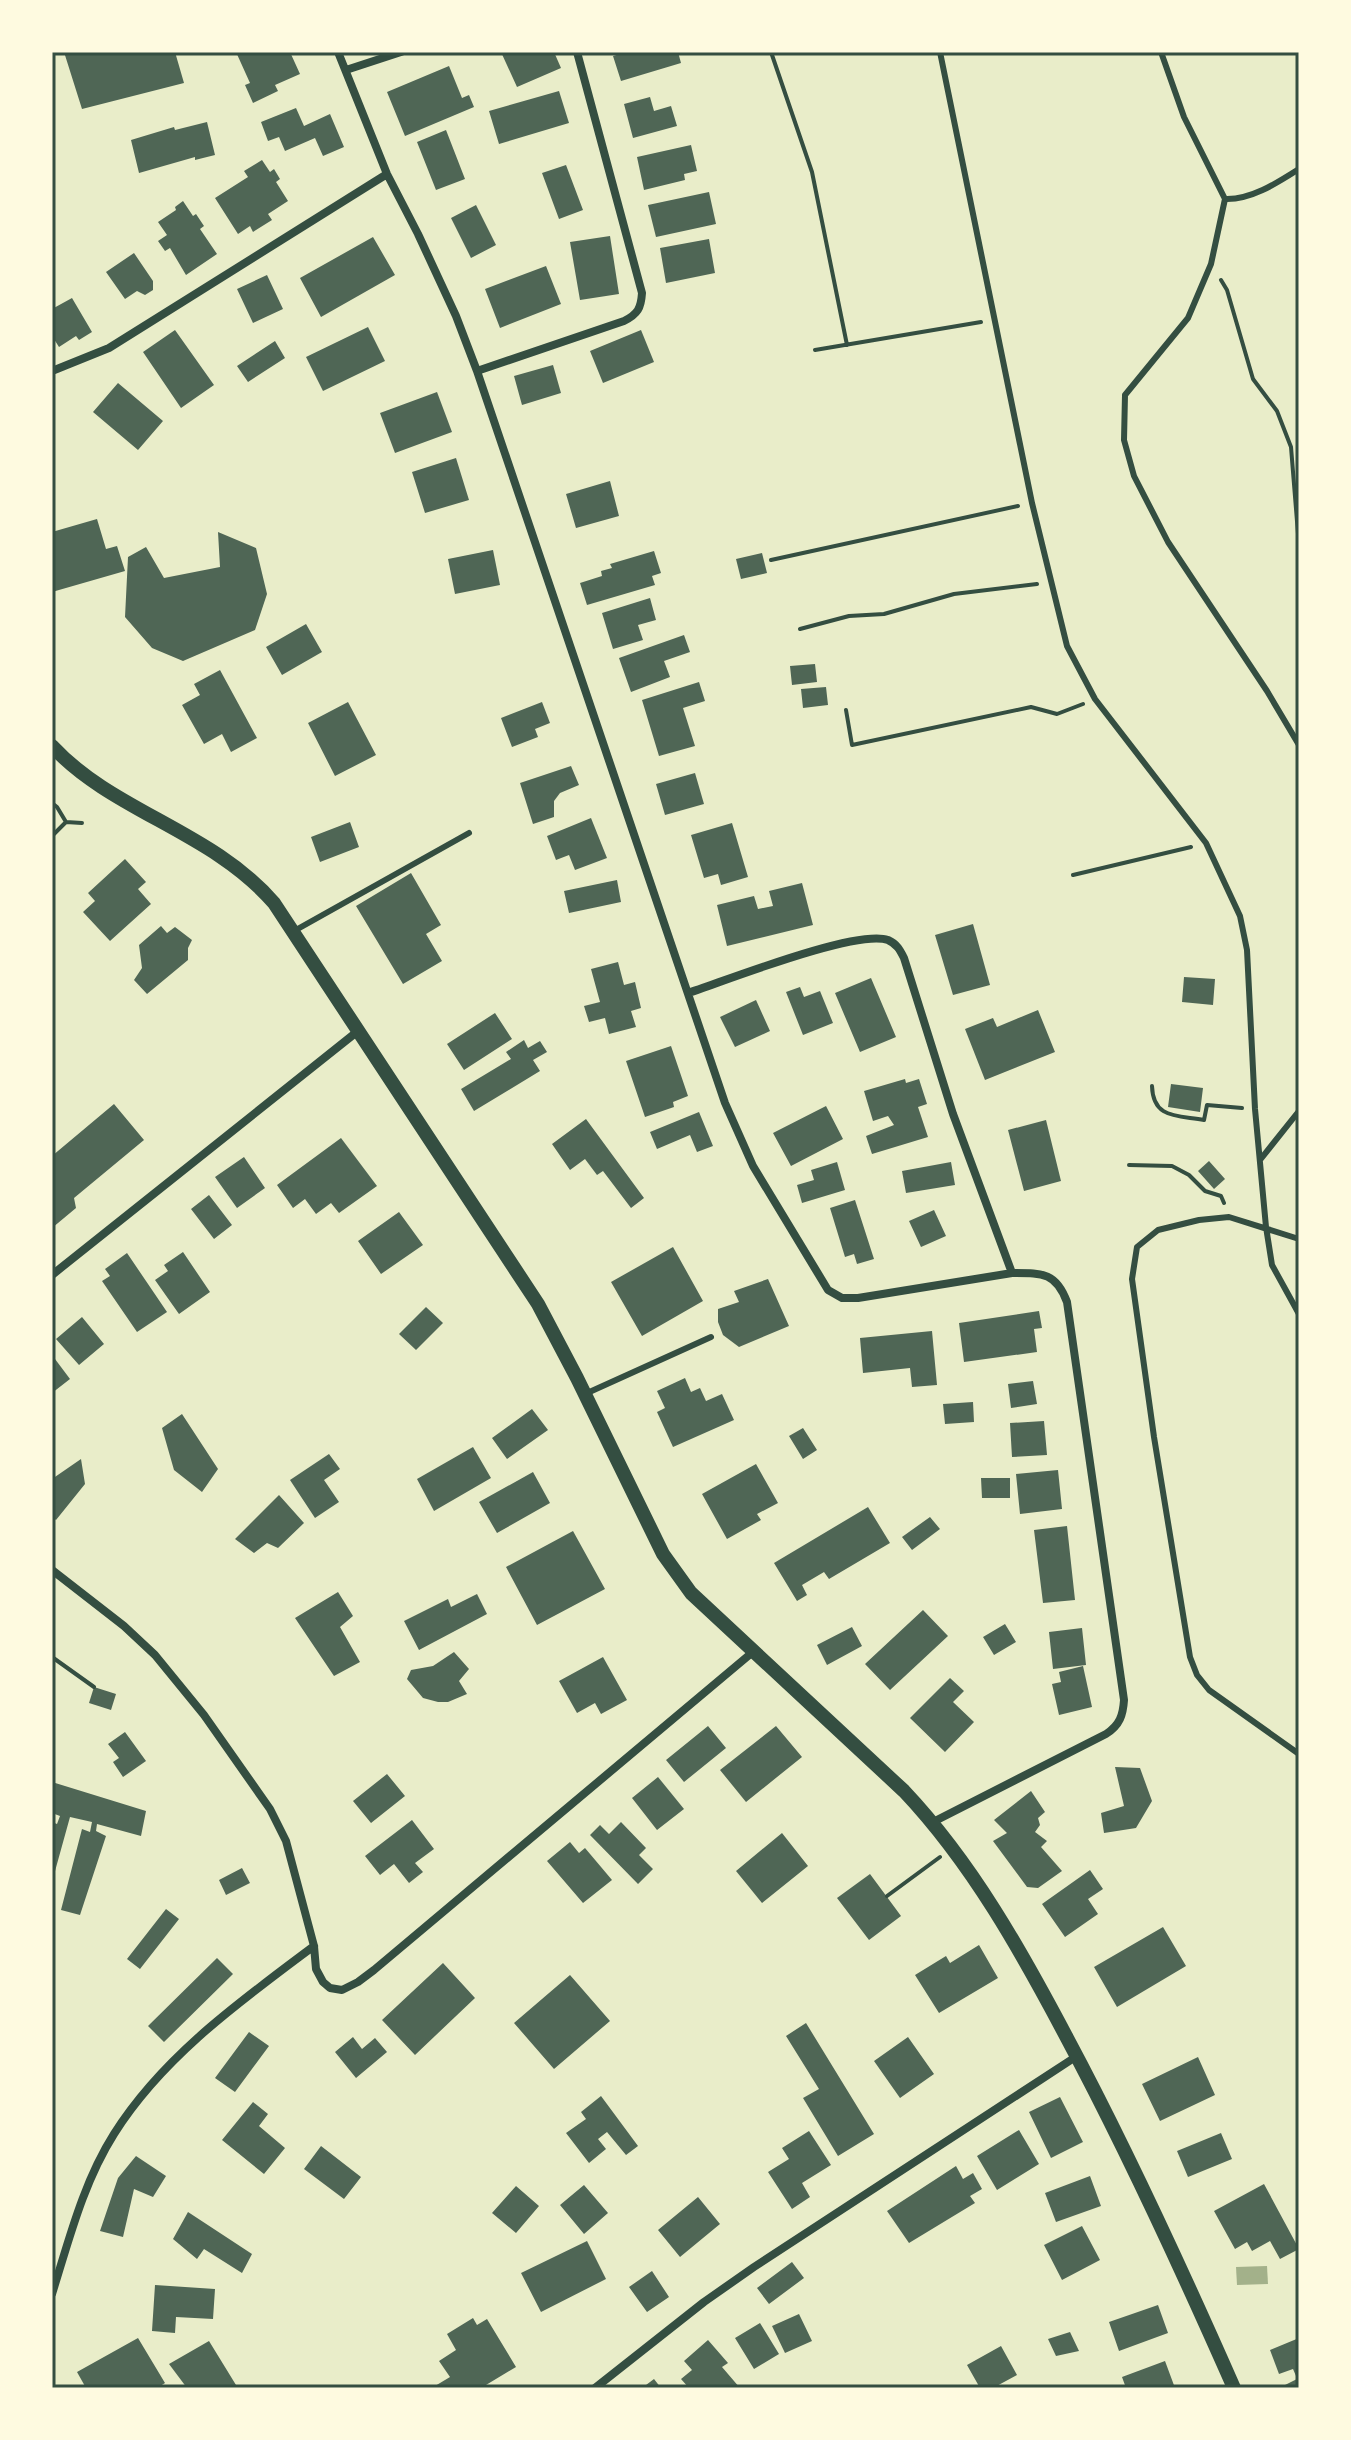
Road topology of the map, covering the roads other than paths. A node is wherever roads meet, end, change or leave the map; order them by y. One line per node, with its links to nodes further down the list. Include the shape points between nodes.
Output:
1 (338, 52): 6 (street)
2 (401, 52): 6 (street)
3 (577, 52): 11 (street, via 642,293 641,308 624,321)
4 (940, 52): 19 (lane, via 1032,503 1067,646 1095,699 1206,843 1240,916 1247,950)
5 (1161, 52): 9 (lane, via 1184,117)
6 (346, 70): 8 (street)
7 (1299, 169): 9 (lane, via 1238,200)
8 (387, 174): 10 (street, via 109,348); 11 (street)
9 (1225, 199): 12 (lane, via 1211,264 1188,318 1125,395 1124,440 1134,476 1168,542)
10 (52, 371)
11 (477, 371): 16 (street)
12 (1299, 745)
13 (53, 750): 15 (street, via 243,871)
14 (469, 833): 15 (lane)
15 (294, 931): 17 (street)
16 (688, 993): 22 (street, via 738,1134 832,1294 858,1298); 22 (street, via 829,947 864,940 898,946)
17 (358, 1031): 23 (street); 26 (street, via 538,1304)
18 (1299, 1111): 19 (lane)
19 (1260, 1160): 20 (lane)
20 (1266, 1227): 21 (lane); 24 (lane, via 1272,1265); 29 (lane, via 1229,1217 1158,1230 1137,1247 1132,1279 1190,1657 1209,1690)
21 (1299, 1239)
22 (1012, 1273): 30 (street, via 1050,1277 1067,1302 1123,1712 1106,1734)
23 (52, 1275)
24 (1299, 1314)
25 (711, 1337): 26 (lane)
26 (585, 1394): 28 (street, via 676,1575)
27 (52, 1570): 31 (street, via 155,1655 270,1809 286,1841)
28 (754, 1651): 30 (street); 31 (street, via 358,1982 342,1990 330,1988 316,1969)
29 (1299, 1754)
30 (933, 1822): 32 (street, via 989,1901)
31 (314, 1946): 33 (street, via 206,2031 143,2095 113,2135 90,2181)
32 (1077, 2056): 34 (street, via 754,2267); 35 (street)
33 (52, 2294)
34 (595, 2388)
35 (1234, 2388)

